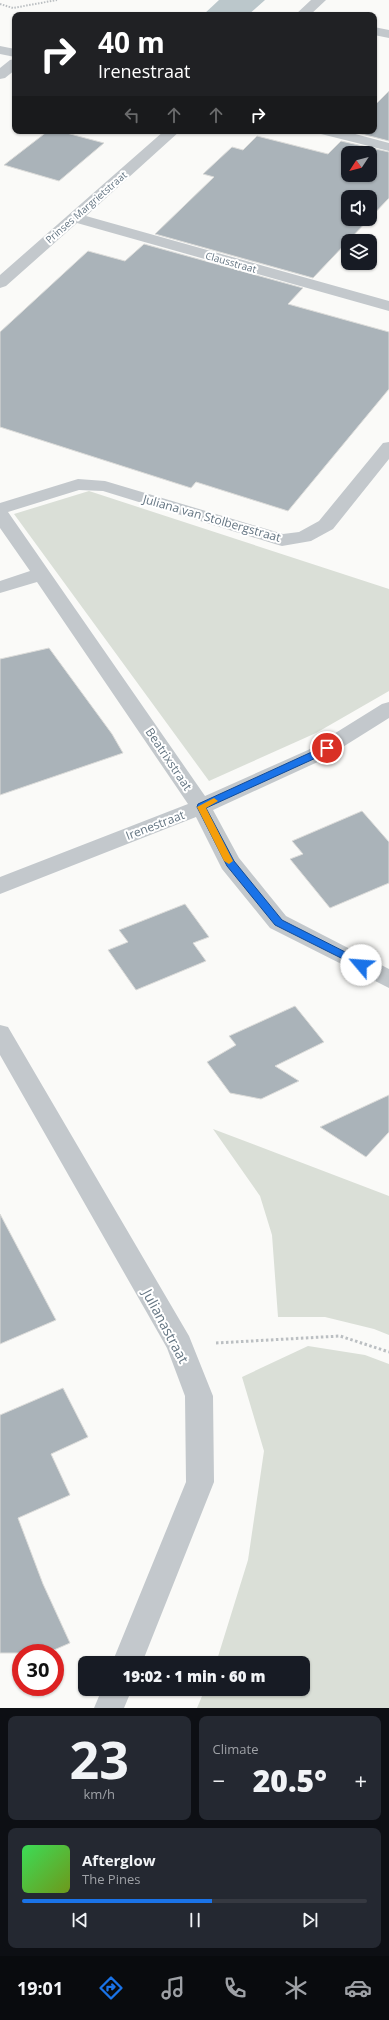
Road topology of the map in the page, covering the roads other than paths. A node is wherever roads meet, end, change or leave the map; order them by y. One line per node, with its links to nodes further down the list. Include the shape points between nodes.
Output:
1 (319, 0): 2 (street)
2 (306, 12)
3 (377, 32): 4 (street)
4 (389, 34)
5 (0, 50): 6 (street)
6 (12, 53)
7 (12, 65): 8 (street)
8 (0, 75)
9 (170, 134): 12 (street, Prinses Margrietstraat)
10 (338, 134): 11 (street)
11 (389, 147)
12 (73, 218): 13 (street, Prinses Margrietstraat); 14 (street, Clausstraat)
13 (0, 284)
14 (389, 306)
15 (389, 446): 16 (street, Juliana van Stolbergstraat, via 326,526 304,537 282,540 105,486 78,484)
16 (0, 508)
17 (0, 514): 18 (street, Beatrixstraat)
18 (42, 574): 19 (street); 21 (street, Beatrixstraat)
19 (0, 587)
20 (389, 709): 21 (street, Irenestraat, via 315,755)
21 (201, 807): 22 (street, Irenestraat); 23 (street, Beatrixstraat, via 230,863 278,922)
22 (0, 886)
23 (389, 979)
24 (0, 1034): 25 (street, Julianastraat, via 179,1344 199,1396 200,1482)
25 (130, 1656)
26 (114, 1696): 27 (street)
27 (109, 1708)

